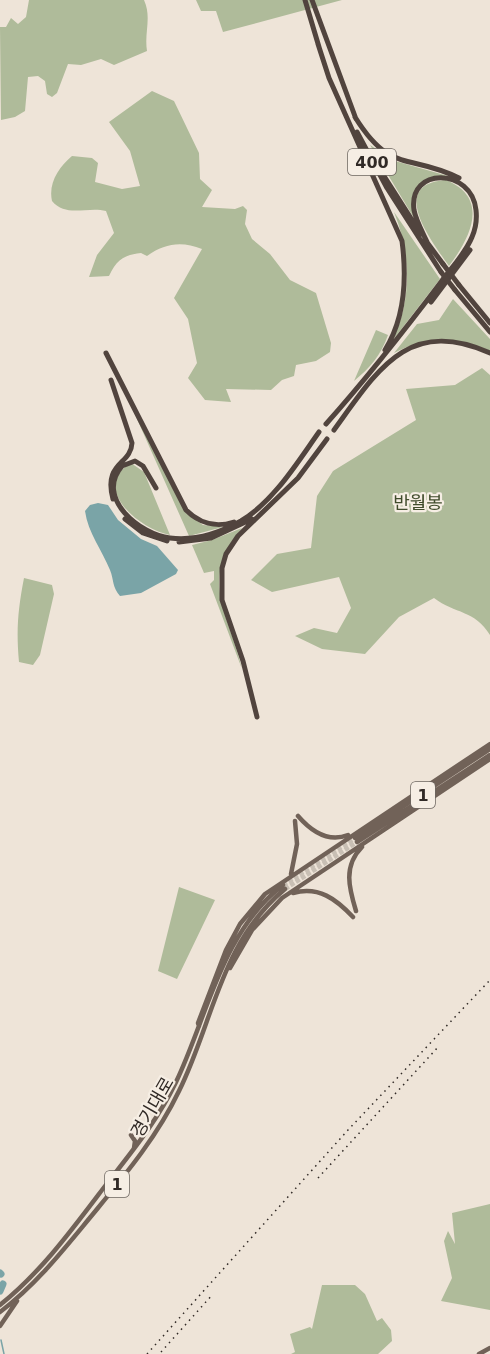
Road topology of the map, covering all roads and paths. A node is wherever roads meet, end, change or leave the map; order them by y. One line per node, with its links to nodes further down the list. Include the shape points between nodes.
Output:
1 (312, 1): 4 (highway, 400)
2 (305, 2): 3 (highway, 400)
3 (318, 44): 7 (highway, 400, bridge, via 356,131 387,189 441,272); 10 (highway, via 329,78 402,241 402,308)
4 (355, 117): 5 (highway, 400, via 384,177); 10 (highway, via 385,154 445,172 466,184 475,194 480,211 477,237 467,254)
5 (428, 244): 6 (highway, 400, bridge); 10 (highway, via 416,218 416,196 421,186 434,178 453,179 466,189 475,204 473,235 466,250)
6 (490, 323)
7 (490, 332)
8 (106, 353): 18 (highway, via 189,513 200,520 222,524)
9 (490, 353): 10 (highway, via 457,342 432,341 407,349)
10 (377, 369): 12 (highway); 13 (highway)
11 (111, 380): 19 (highway, via 132,443 130,453 111,477 112,497 131,525 148,536)
12 (326, 424)
13 (334, 430)
14 (319, 432): 18 (highway)
15 (327, 439): 17 (highway)
16 (156, 488): 19 (highway, via 143,466 135,461 122,466 115,480 116,498 126,514 144,530)
17 (270, 506): 20 (highway, via 226,532); 21 (highway, via 234,542 226,554 221,576 224,607 242,655)
18 (259, 507): 20 (highway, via 227,528)
19 (164, 539): 20 (highway)
20 (191, 540)
21 (257, 717)
22 (490, 744): 27 (main road)
23 (490, 749): 24 (main road, 1, via 356,840)
24 (490, 757): 28 (main road)
25 (298, 816): 27 (main road, via 326,837 344,836)
26 (295, 821): 31 (main road, via 297,844)
27 (365, 827): 29 (main road)
28 (376, 835): 30 (main road); 32 (main road, via 356,852 351,864 349,885 355,914 328,895)
29 (346, 840): 30 (main road, via 347,846); 31 (main road)
30 (354, 849): 32 (main road)
31 (290, 876): 32 (main road)
32 (286, 888): 34 (main road, 경기대로 / 1, via 260,904 243,926 164,1105); 35 (main road, 경기대로 / 1, via 259,921 230,969 179,1090 149,1142 54,1262)
33 (131, 1134): 34 (main road)
34 (133, 1153): 36 (main road, 경기대로 / 1, via 45,1262)
35 (21, 1296): 37 (main road, 경기대로 / 1); 38 (main road)
36 (0, 1305)
37 (0, 1312)
38 (0, 1326)
39 (490, 1348): 40 (main road)
40 (479, 1354)

